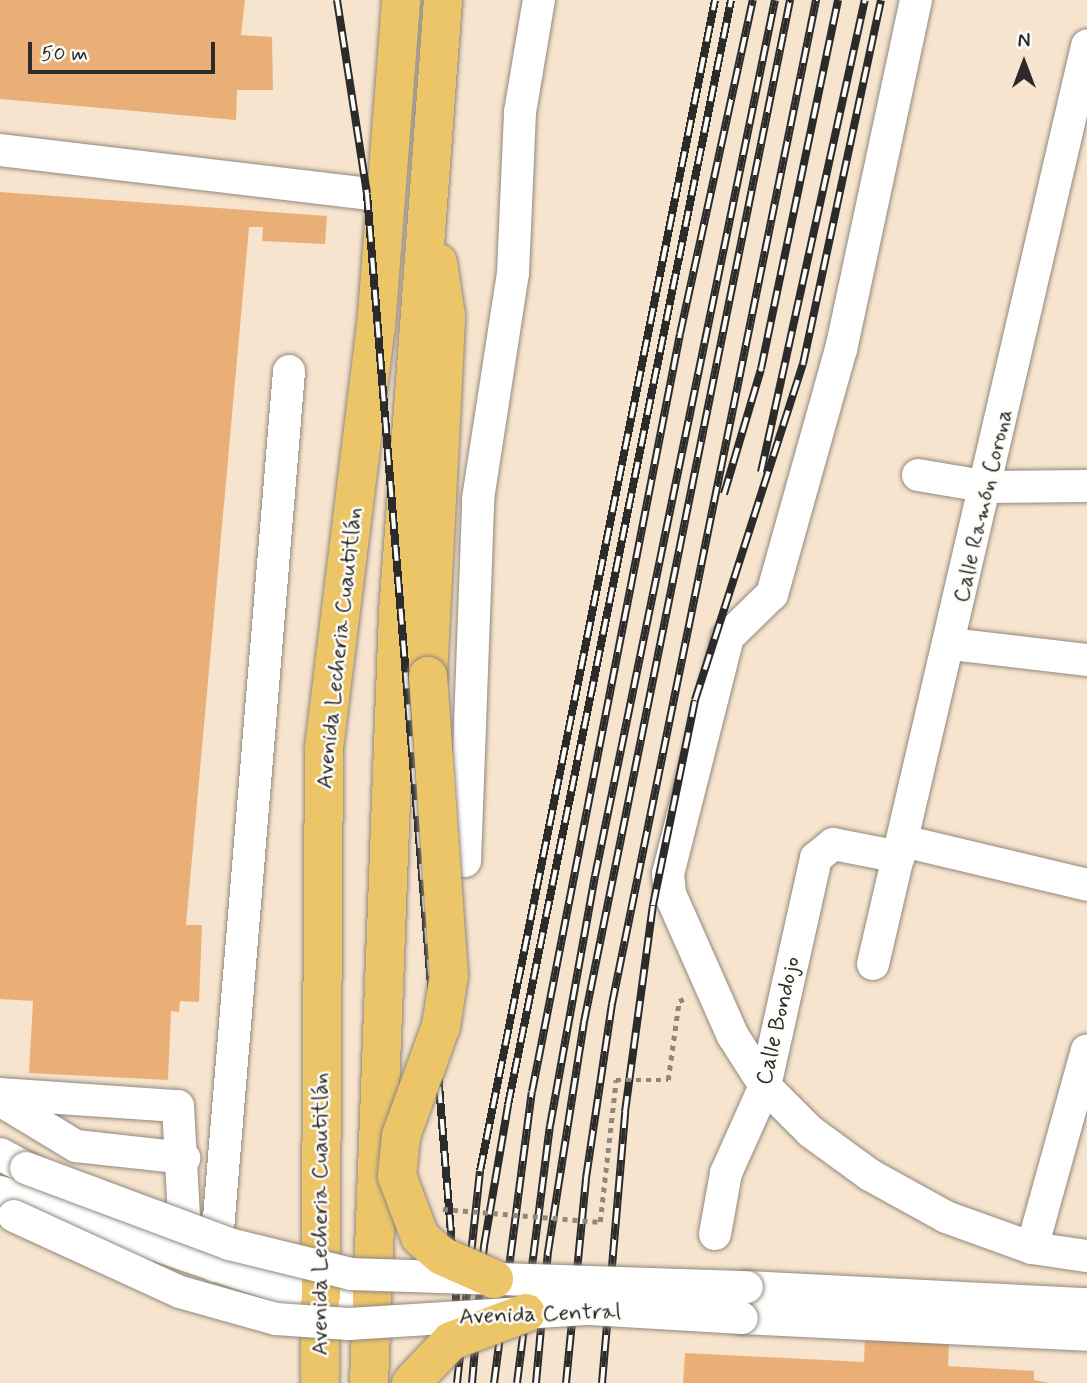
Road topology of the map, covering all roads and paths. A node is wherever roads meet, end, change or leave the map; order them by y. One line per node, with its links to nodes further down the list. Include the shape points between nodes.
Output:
1 (401, 0): 7 (main road, Avenida Lecheria Cuautitlán)
2 (443, 0): 8 (main road)
3 (539, 0): 16 (street, via 520,112 513,273 478,499)
4 (916, 0): 19 (street, via 841,349 772,594 728,637 668,874 675,916)
5 (1086, 56): 12 (street, Calle Ramón Corona)
6 (0, 150): 7 (street)
7 (386, 196): 33 (main road, Avenida Lecheria Cuautitlán, via 324,748)
8 (429, 201): 32 (main road, bridge, via 446,316 428,676 449,975 441,1026 401,1136 397,1176 420,1237 442,1256); 35 (main road, via 398,613)
9 (289, 371): 31 (street)
10 (918, 475): 12 (street)
11 (1085, 477): 12 (street)
12 (989, 487): 13 (street, Calle Ramón Corona)
13 (951, 643): 14 (street); 15 (street, Calle Ramón Corona)
14 (1087, 660)
15 (901, 849): 17 (street); 18 (street, Calle Ramón Corona); 21 (street, Calle Bondojo, via 824,847 816,858)
16 (466, 861)
17 (1087, 885)
18 (873, 964)
19 (709, 987): 21 (street); 27 (path, bridge, via 679,1001 668,1080 616,1080 600,1222)
20 (1087, 1050): 29 (street)
21 (765, 1086): 28 (street, Calle Bondojo, via 726,1173); 29 (street, via 811,1132 870,1175 946,1217)
22 (0, 1094): 24 (street, via 178,1106)
23 (0, 1100): 24 (street, via 76,1146)
24 (184, 1158): 31 (street)
25 (13, 1161): 32 (street, Avenida Central, bridge, via 291,1263 351,1274)
26 (5, 1206): 31 (street); 36 (street, Avenida Central, bridge, via 180,1292 276,1320 349,1324)
27 (428, 1208)
28 (715, 1234)
29 (1032, 1248): 30 (street)
30 (1087, 1256)
31 (201, 1261): 33 (street)
32 (494, 1279): 34 (street, Avenida Central, bridge)
33 (320, 1301): 35 (street); 38 (main road, Avenida Lecheria Cuautitlán)
34 (1087, 1304)
35 (370, 1305): 39 (main road)
36 (526, 1313): 37 (street, Avenida Central, bridge, via 590,1309); 40 (main road, bridge, via 451,1341)
37 (1087, 1335)
38 (320, 1383)
39 (369, 1383)
40 (411, 1383)

